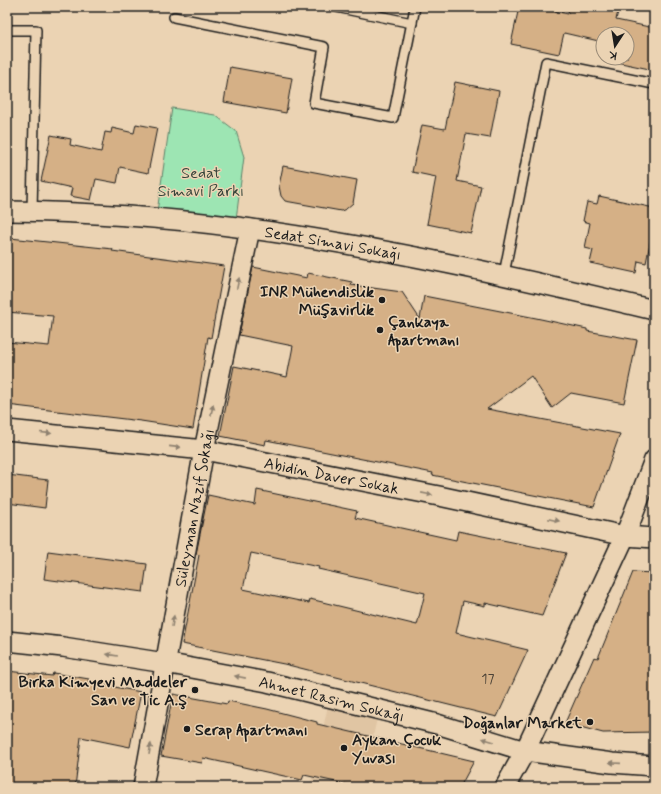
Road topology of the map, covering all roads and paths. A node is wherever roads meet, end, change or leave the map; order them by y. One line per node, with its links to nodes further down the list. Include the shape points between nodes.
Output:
1 (336, 7): 4 (lane)
2 (415, 7): 4 (lane)
3 (174, 17): 4 (lane, via 324,47 314,103 393,118)
4 (412, 23)
5 (7, 30): 8 (lane, via 36,30)
6 (654, 84): 10 (lane, via 546,62)
7 (7, 211): 8 (street, Sedat Simavi Sokağı)
8 (32, 211): 9 (street, Sedat Simavi Sokağı, via 156,219)
9 (250, 229): 10 (street, Sedat Simavi Sokağı); 13 (street, Süleyman Nazif Sokağı, one-way to 9)
10 (504, 274): 11 (street, Sedat Simavi Sokağı)
11 (654, 310)
12 (7, 430): 13 (street, Abidin Daver Sokak, one-way to 13)
13 (204, 450): 15 (street, Abidin Daver Sokak, one-way to 15); 18 (street, Süleyman Nazif Sokağı, one-way to 13)
14 (654, 460): 15 (street)
15 (626, 536): 16 (street, Abidin Daver Sokak); 19 (street)
16 (654, 538)
17 (7, 641): 18 (street, Ahmet Rasim Sokağı, one-way to 17)
18 (165, 663): 19 (street, Ahmet Rasim Sokağı, one-way to 18, via 437,724 344,700 267,682); 21 (street, Süleyman Nazif Sokağı, one-way to 18)
19 (525, 751): 20 (street, Ahmet Rasim Sokağı, one-way to 19); 22 (street)
20 (654, 766)
21 (143, 787)
22 (505, 787)

